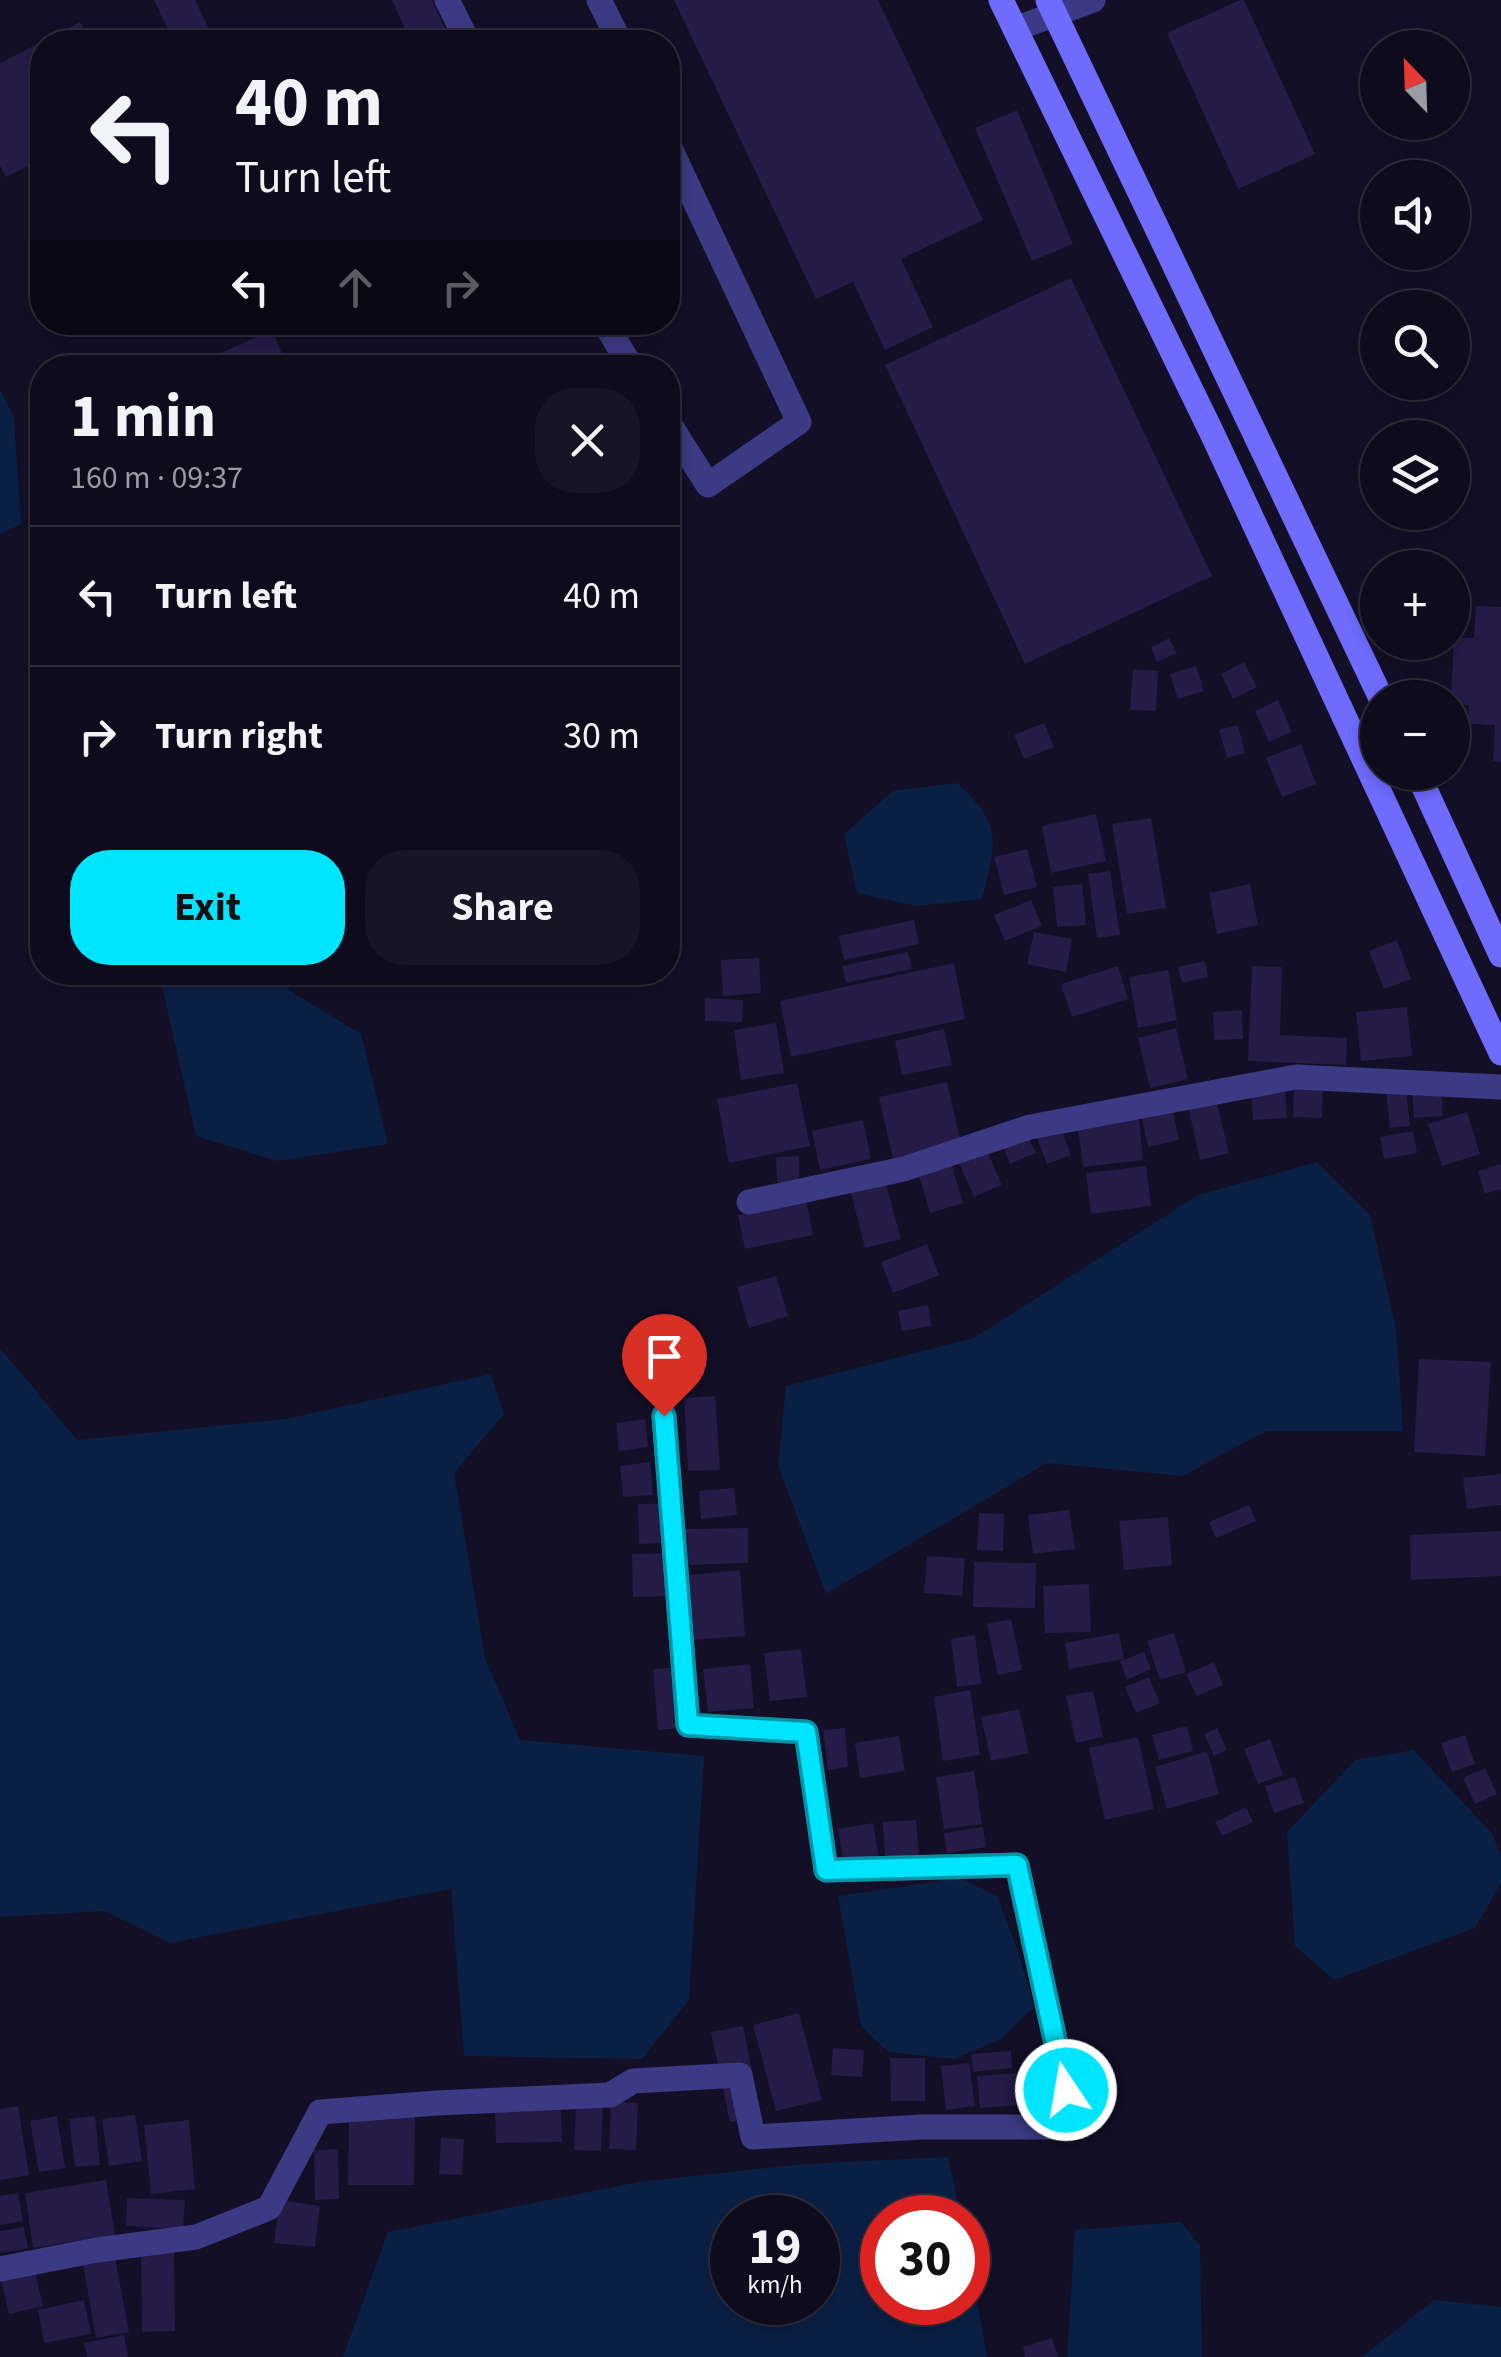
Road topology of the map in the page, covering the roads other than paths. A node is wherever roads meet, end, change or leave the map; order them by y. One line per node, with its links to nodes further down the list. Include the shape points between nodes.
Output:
1 (447, 0): 7 (street)
2 (599, 0): 8 (street)
3 (1001, 0): 6 (main road)
4 (1093, 0): 5 (street)
5 (1052, 7): 6 (street); 11 (main road)
6 (1014, 29): 14 (main road, via 1211,431)
7 (462, 30)
8 (614, 30)
9 (680, 170): 10 (street, via 798,422 708,485)
10 (680, 441)
11 (1372, 680)
12 (1425, 790): 13 (main road)
13 (1501, 956)
14 (1501, 1052)
15 (1501, 1087): 16 (street, via 1296,1077 1030,1127 904,1169)
16 (749, 1202)
17 (664, 1416): 18 (street, via 688,1725 806,1732 826,1870 1017,1865 1074,2128 922,2127 753,2137 740,2074 632,2081 610,2095 320,2112 269,2208 196,2237)
18 (0, 2269)

